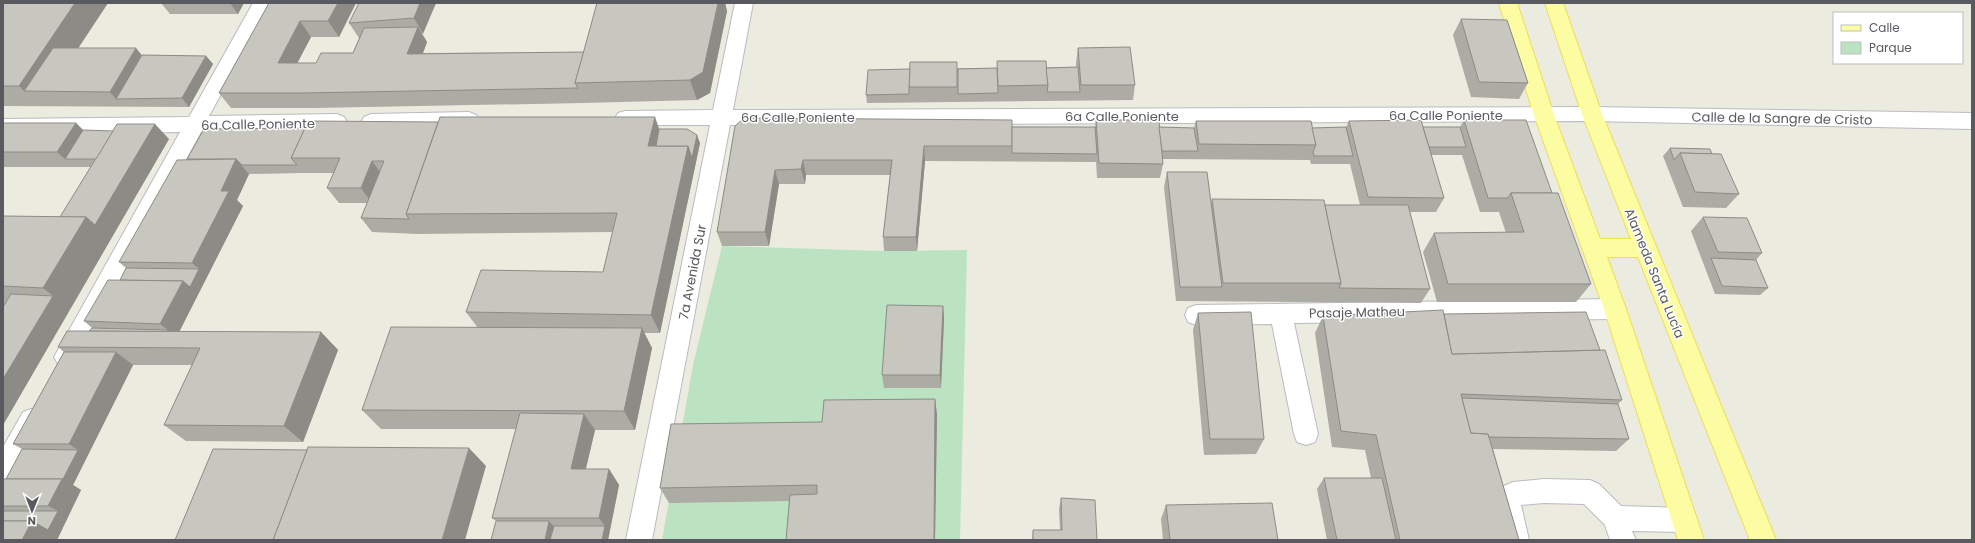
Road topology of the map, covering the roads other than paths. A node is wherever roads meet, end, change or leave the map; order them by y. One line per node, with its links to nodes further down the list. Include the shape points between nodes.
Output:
1 (262, 3): 11 (street)
2 (744, 3): 7 (street, 7a Avenida Sur)
3 (1508, 3): 5 (main road)
4 (1554, 3): 6 (main road, Alameda Santa Lucía)
5 (1544, 114): 6 (street, 6a Calle Poniente); 7 (street, 6a Calle Poniente); 13 (main road)
6 (1592, 114): 10 (street, Calle de la Sangre de Cristo); 14 (main road, Alameda Santa Lucía)
7 (722, 117): 8 (street, 6a Calle Poniente); 24 (street, 7a Avenida Sur)
8 (603, 118)
9 (491, 120): 11 (street, 6a Calle Poniente)
10 (1972, 121)
11 (196, 124): 12 (street, 6a Calle Poniente); 18 (street)
12 (3, 127)
13 (1593, 248): 14 (main road); 15 (main road)
14 (1645, 248): 26 (main road, Alameda Santa Lucía)
15 (1615, 309): 16 (street, Pasaje Matheu); 23 (main road)
16 (1281, 314): 17 (street, Pasaje Matheu); 20 (street)
17 (1196, 315)
18 (57, 373)
19 (42, 401): 21 (street)
20 (1306, 434)
21 (3, 470)
22 (1619, 529): 23 (street); 25 (street, via 1590,492 1544,491 1513,494 1508,505)
23 (1688, 530)
24 (639, 540)
25 (1516, 540)
26 (1763, 540)

